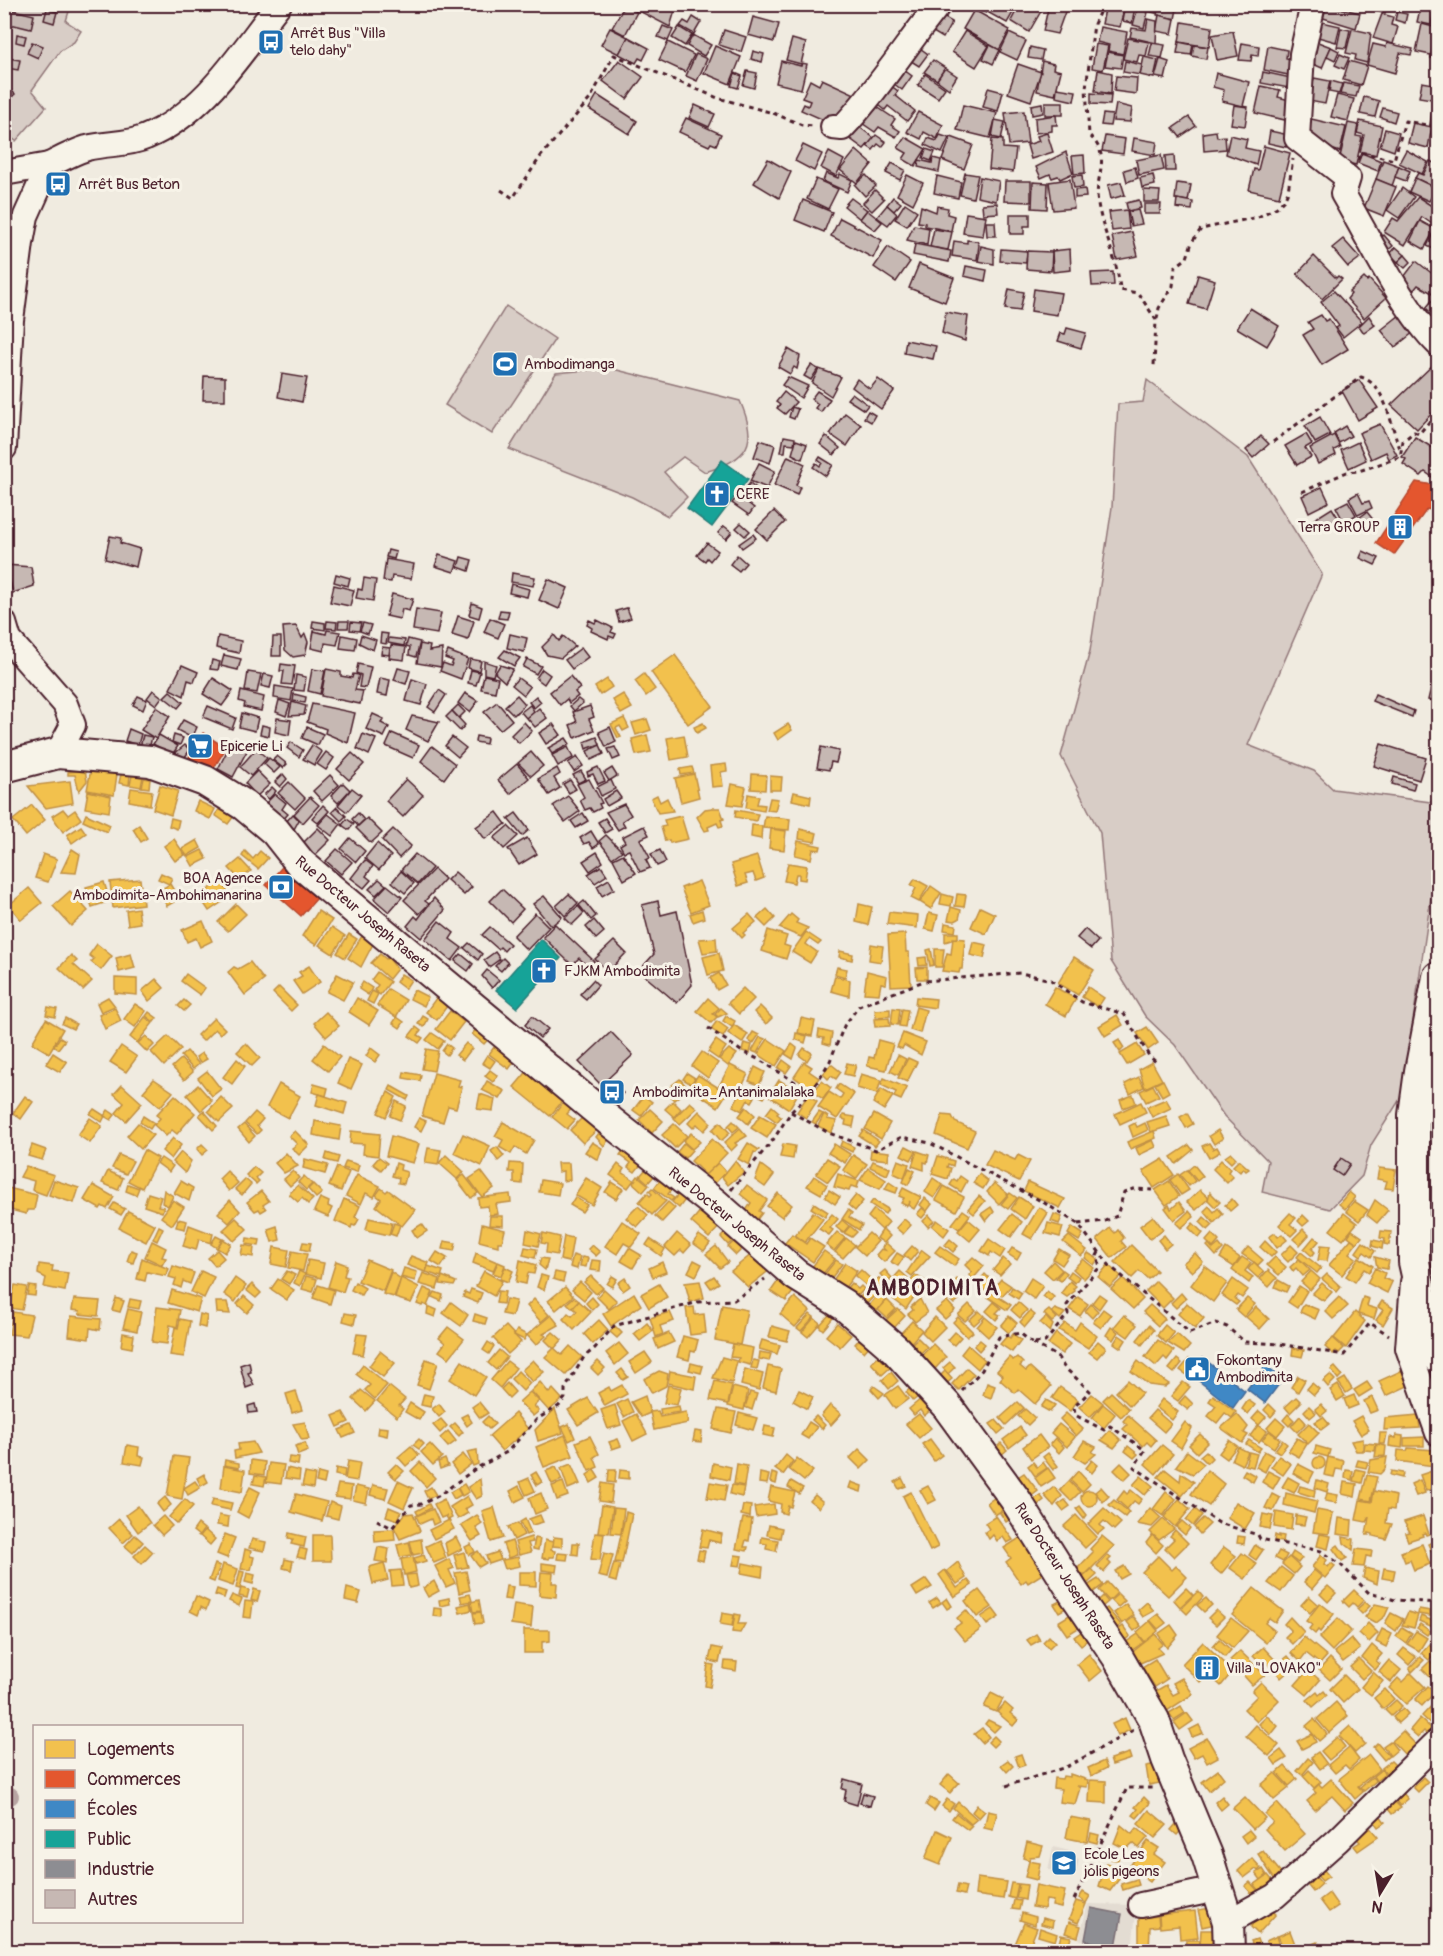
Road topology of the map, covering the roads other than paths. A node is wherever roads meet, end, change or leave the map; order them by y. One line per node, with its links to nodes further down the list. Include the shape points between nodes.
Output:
1 (279, 4): 5 (street, via 199,104 175,121 145,138 87,148)
2 (939, 4): 4 (street, via 860,109 842,128)
3 (1313, 4): 7 (street, via 1301,61 1297,138 1348,178 1343,194 1393,280)
4 (833, 127)
5 (49, 165): 6 (street); 8 (street, via 26,216 21,243)
6 (4, 173)
7 (1438, 344)
8 (4, 448)
9 (6, 634): 10 (street, via 65,704 73,725)
10 (58, 753): 11 (main road, Rue Docteur Joseph Raseta); 17 (main road, Rue Docteur Joseph Raseta, via 150,761 205,781 244,805 275,831 301,864 714,1203 796,1275 844,1305 895,1349 946,1406 1015,1499 1118,1656 1155,1720)
11 (4, 767)
12 (1438, 977): 13 (main road, via 1414,1115)
13 (1414, 1262): 14 (main road); 15 (street, via 1408,1348)
14 (1438, 1356)
15 (1438, 1432)
16 (1438, 1741): 19 (street, via 1282,1889)
17 (1217, 1889): 18 (street); 19 (main road, Rue Docteur Joseph Raseta)
18 (1141, 1905)
19 (1228, 1922): 20 (main road, Rue Docteur Joseph Raseta)
20 (1229, 1952)

